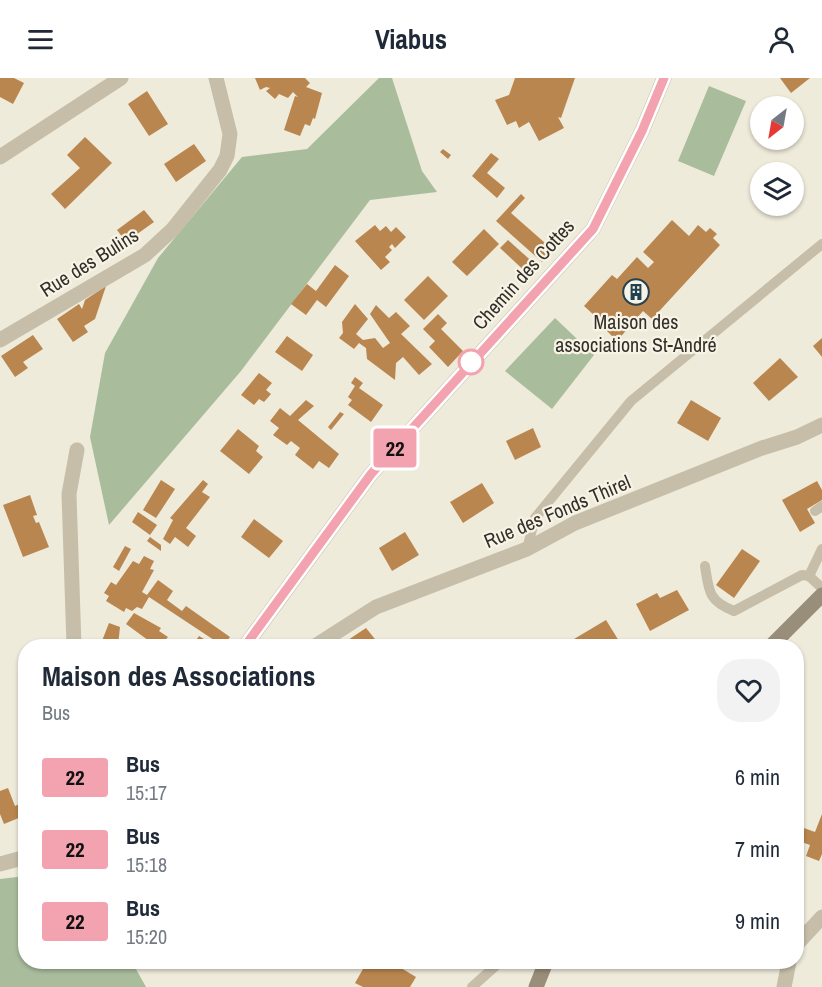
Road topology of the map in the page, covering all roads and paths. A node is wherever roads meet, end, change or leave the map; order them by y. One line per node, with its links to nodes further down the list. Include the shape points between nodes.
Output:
1 (120, 78): 4 (street)
2 (216, 78): 6 (street, Rue des Bulins, via 230,134 227,156 173,229 145,255)
3 (664, 78): 16 (street, Chemin des Cottes, via 593,229 371,474)
4 (0, 157)
5 (822, 244): 9 (lane, via 631,401 535,518)
6 (0, 340)
7 (822, 424): 9 (street, Rue des Fonds Thirel, via 575,524)
8 (77, 450): 15 (street, via 69,494)
9 (527, 549): 17 (street, Rue des Fonds Thirel, via 376,607)
10 (822, 549): 12 (lane)
11 (705, 566): 12 (lane, via 709,592 719,605 734,611 802,575)
12 (809, 576): 13 (lane)
13 (822, 588)
14 (822, 595): 18 (street)
15 (74, 639)
16 (250, 639)
17 (326, 639)
18 (778, 639)
19 (18, 859): 20 (street)
20 (0, 864)
21 (822, 917): 22 (street)
22 (804, 936)
23 (492, 969): 27 (lane)
24 (543, 969): 28 (street)
25 (554, 969): 29 (street)
26 (788, 969): 30 (street)
27 (472, 987)
28 (536, 987)
29 (547, 987)
30 (784, 987)

